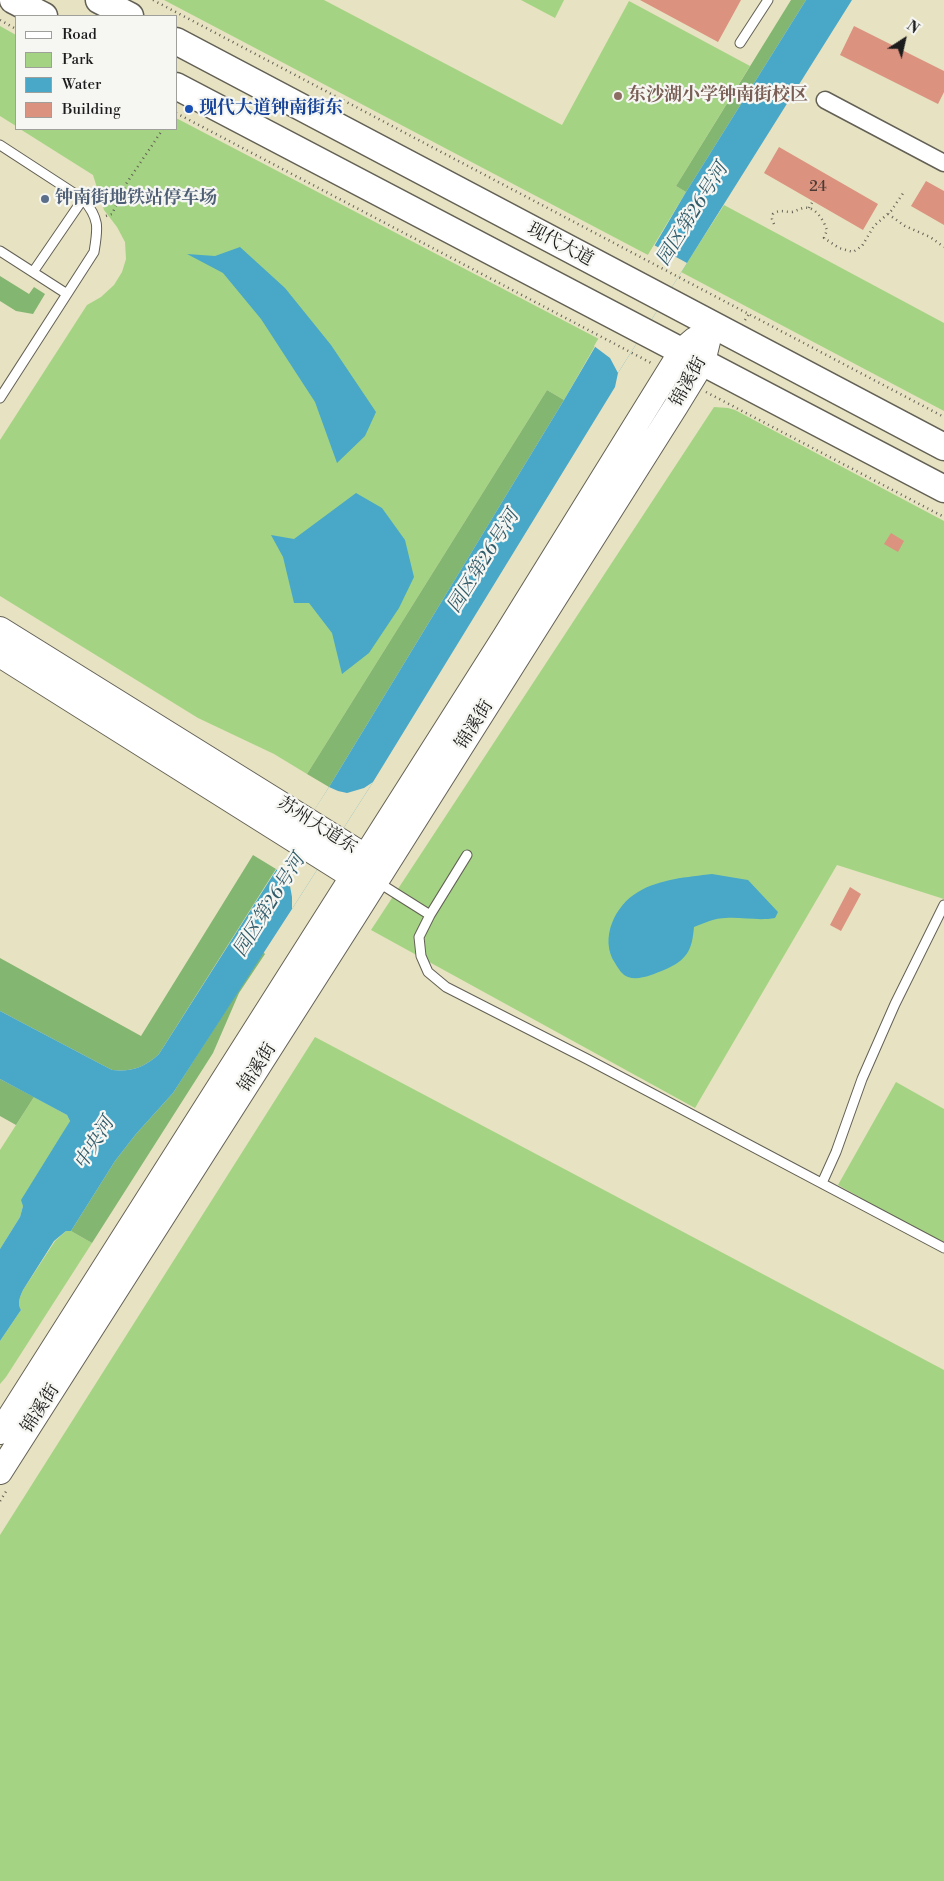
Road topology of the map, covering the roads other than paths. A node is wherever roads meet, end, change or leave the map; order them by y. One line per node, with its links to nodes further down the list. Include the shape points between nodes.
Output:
1 (13, 0): 4 (main road)
2 (100, 0): 5 (main road)
3 (768, 0): 7 (lane)
4 (42, 15)
5 (128, 15)
6 (178, 42): 16 (main road, 现代大道)
7 (740, 43)
8 (178, 87): 17 (main road, 现代大道, via 638,342)
9 (824, 100): 11 (street)
10 (0, 145): 12 (lane)
11 (944, 163)
12 (83, 199): 14 (lane); 15 (lane, via 92,209 98,228 94,252)
13 (0, 251): 14 (lane)
14 (33, 272): 15 (lane)
15 (67, 294): 18 (lane)
16 (712, 326): 17 (main road, 锦溪街); 19 (main road, 现代大道)
17 (692, 365): 20 (main road, 现代大道); 24 (main road, 锦溪街, via 669,372); 26 (main road, 锦溪街)
18 (0, 398)
19 (944, 447)
20 (944, 489)
21 (0, 629): 24 (main road, 苏州大道东)
22 (0, 655): 25 (main road, 苏州大道东)
23 (467, 855): 28 (lane)
24 (365, 856): 25 (main road, 锦溪街); 26 (main road, 苏州大道东)
25 (353, 877): 26 (main road, 苏州大道东); 31 (main road, 锦溪街)
26 (376, 881): 28 (lane); 31 (main road, 锦溪街)
27 (944, 905): 29 (lane, via 862,1079)
28 (430, 915): 29 (lane, via 419,937 421,956 428,972 446,987)
29 (822, 1183): 30 (lane)
30 (944, 1248)
31 (12, 1432): 32 (main road, 锦溪街)
32 (0, 1472)

